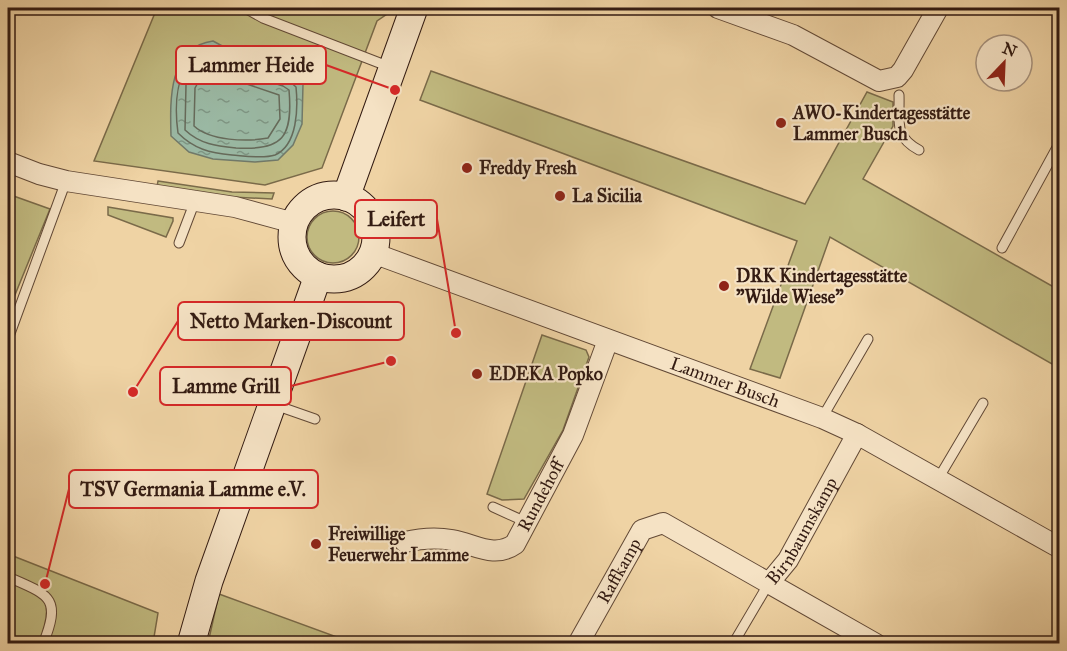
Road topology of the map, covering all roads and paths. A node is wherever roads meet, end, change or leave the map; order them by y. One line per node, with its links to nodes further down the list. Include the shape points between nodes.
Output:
1 (245, 8): 5 (lane)
2 (414, 8): 5 (main road)
3 (718, 8): 4 (street, via 793,35 879,81 897,77 903,70)
4 (938, 8)
5 (392, 68): 11 (main road)
6 (899, 95): 8 (lane, via 900,133 906,143)
7 (1059, 142): 15 (lane)
8 (919, 150)
9 (8, 162): 10 (street)
10 (66, 181): 12 (street); 18 (lane)
11 (346, 197): 13 (main road, via 318,198 303,208); 16 (main road, via 362,206 372,220 376,236)
12 (195, 201): 13 (street); 14 (lane)
13 (294, 223): 17 (main road, via 296,255)
14 (179, 243)
15 (1002, 248)
16 (373, 253): 17 (main road, via 351,275 337,279); 20 (street, Lammer Busch)
17 (318, 276): 21 (main road)
18 (8, 339)
19 (868, 339): 23 (lane)
20 (608, 340): 23 (street, Lammer Busch); 28 (street, Rundehoff, via 573,435)
21 (272, 403): 24 (lane); 34 (main road, via 209,581)
22 (983, 403): 26 (lane)
23 (822, 418): 25 (street, Lammer Busch)
24 (315, 419)
25 (857, 434): 26 (street, Lammer Busch); 32 (street, Birnbaumskamp, via 788,560)
26 (938, 479): 30 (street, Lammer Busch)
27 (493, 507): 28 (lane)
28 (528, 523): 29 (street, Rundehoff, via 522,536 506,551 428,537)
29 (405, 542)
30 (1058, 542)
31 (8, 577): 33 (lane, via 42,592 51,603 53,617)
32 (769, 584): 35 (street, Raffkamp, via 663,523 642,530); 36 (lane); 37 (street, Birnbaumskamp)
33 (43, 644)
34 (192, 644)
35 (579, 644)
36 (733, 644)
37 (876, 644)

